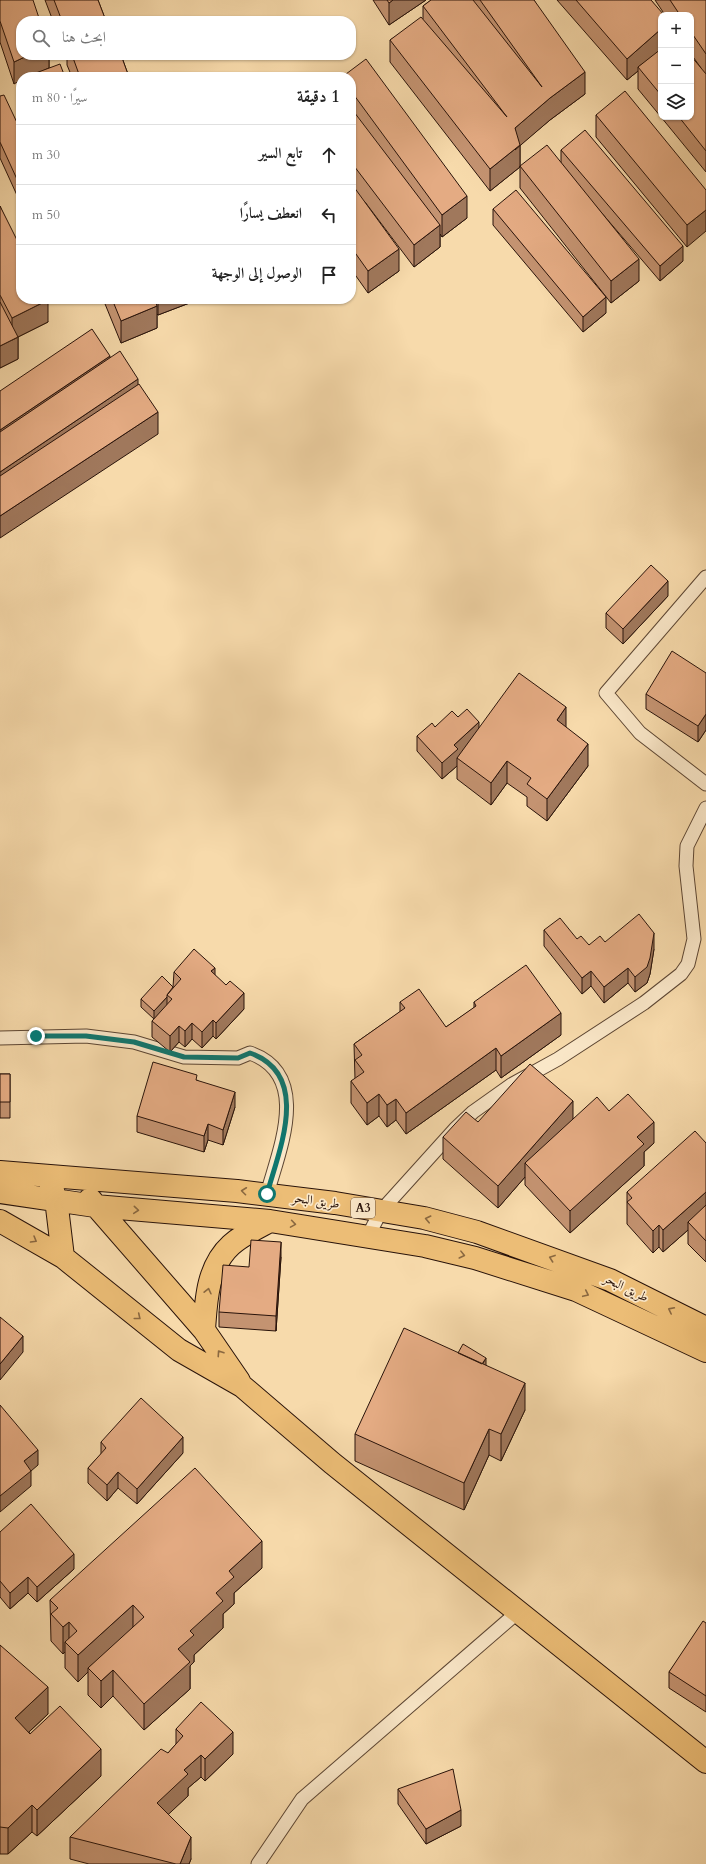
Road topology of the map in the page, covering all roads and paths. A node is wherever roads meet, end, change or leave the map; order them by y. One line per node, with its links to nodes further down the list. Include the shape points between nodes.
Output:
1 (706, 577): 2 (lane, via 606,693 640,733)
2 (706, 784)
3 (706, 808): 12 (lane, via 687,846 686,866 694,939 688,964 681,974 644,1003 558,1059 511,1085 473,1112)
4 (0, 1038): 9 (lane, via 86,1036 134,1042 184,1057 238,1058 250,1053 259,1056 278,1074 286,1091 287,1103 286,1122)
5 (0, 1172): 6 (highway, طريق البحر / A3)
6 (47, 1176): 7 (highway, طريق البحر / A3); 10 (highway)
7 (77, 1178): 9 (highway, طريق البحر / A3, one-way to 7); 11 (highway)
8 (0, 1192): 10 (highway, طريق البحر / A3)
9 (267, 1194): 12 (highway, طريق البحر / A3)
10 (56, 1200): 11 (highway, طريق البحر / A3); 16 (highway)
11 (95, 1206): 13 (highway, طريق البحر / A3, one-way to 13); 18 (highway)
12 (382, 1211): 15 (lane); 17 (highway, طريق البحر / A3, one-way to 12, via 610,1280 526,1248 424,1218)
13 (270, 1220): 15 (highway, طريق البحر / A3, one-way to 15); 18 (highway, one-way to 13, via 210,1283 223,1253)
14 (0, 1221): 16 (highway, one-way to 16)
15 (368, 1236): 19 (highway, طريق البحر / A3, one-way to 19, via 475,1258 576,1290)
16 (63, 1257): 20 (highway, one-way to 20, via 179,1350)
17 (706, 1328)
18 (204, 1330): 20 (highway, one-way to 18)
19 (706, 1351)
20 (242, 1386): 21 (highway, via 332,1463)
21 (519, 1611): 22 (highway); 23 (lane, via 302,1799)
22 (706, 1762)
23 (258, 1864)

